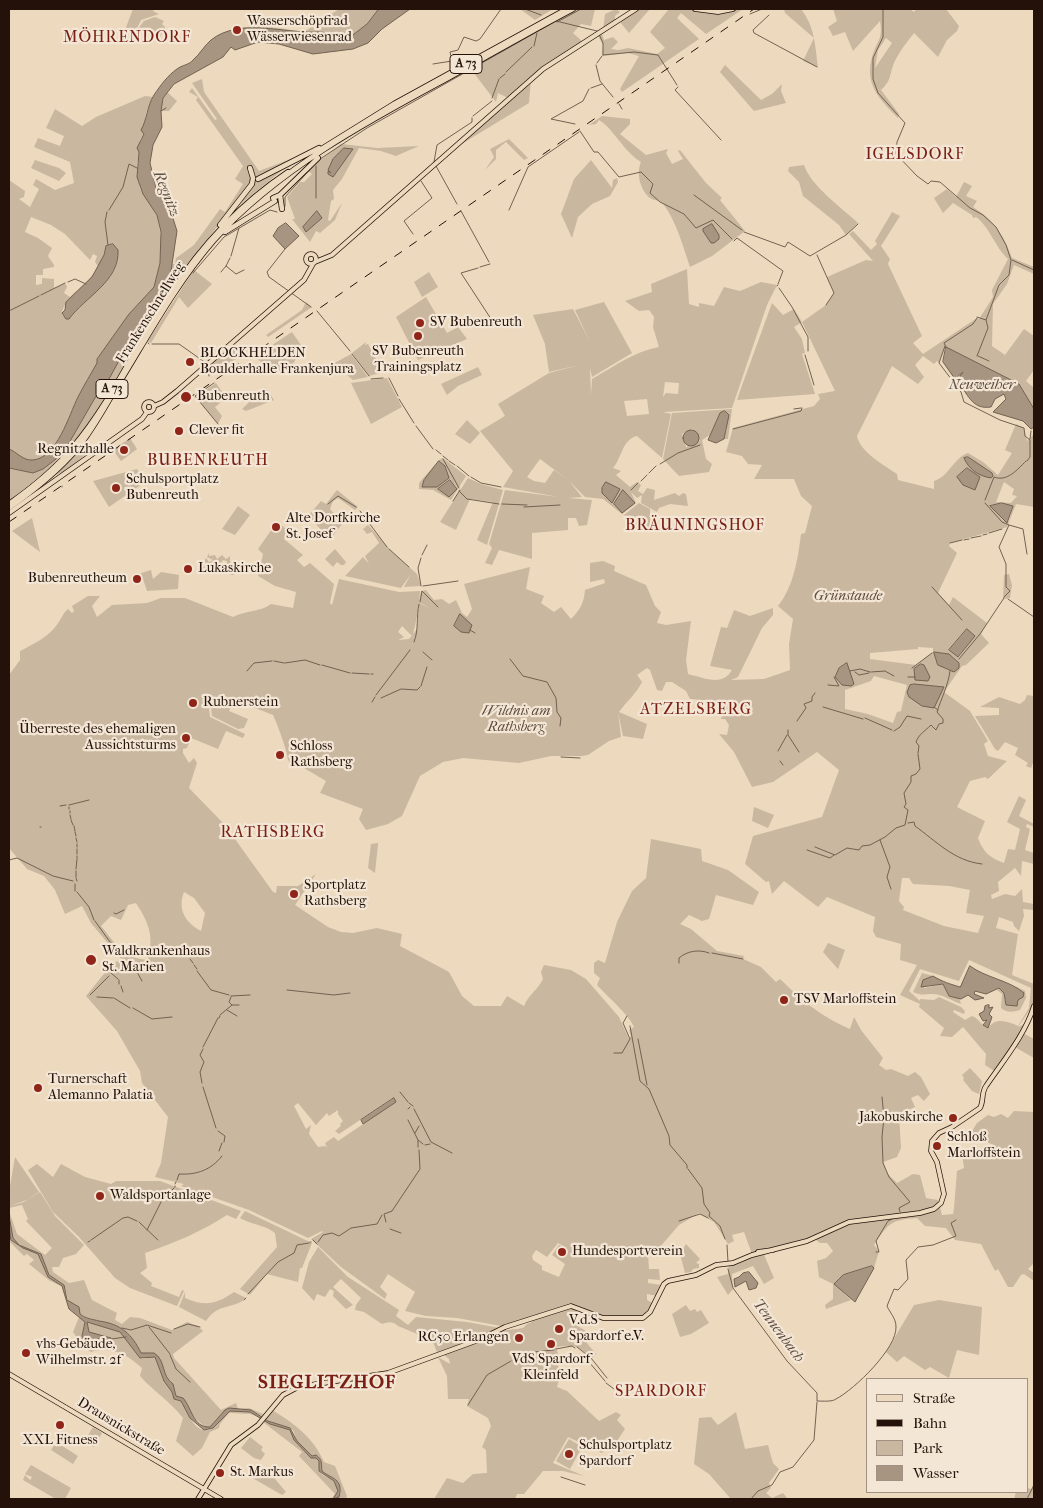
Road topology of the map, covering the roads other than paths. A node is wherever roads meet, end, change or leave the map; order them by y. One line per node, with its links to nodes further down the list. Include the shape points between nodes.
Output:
1 (566, 9): 6 (highway, A 73, via 400,100)
2 (573, 9): 6 (highway, A 73)
3 (636, 9): 12 (main road, via 544,69 332,255 313,262 309,272 290,292 173,395)
4 (695, 9): 5 (main road, via 718,12)
5 (733, 9)
6 (330, 145): 8 (highway); 9 (highway); 11 (highway, A 73, via 273,187)
7 (250, 168): 8 (highway)
8 (252, 184): 11 (highway)
9 (280, 195): 10 (highway); 11 (highway)
10 (282, 209)
11 (212, 240): 14 (highway, Frankenschnellweg / A 73, via 169,296 82,437 45,476); 15 (highway, Frankenschnellweg / A 73, via 174,294 86,437 53,473)
12 (154, 406): 13 (main road, via 153,411); 13 (main road, via 150,402 145,404)
13 (147, 412): 16 (main road, via 142,419)
14 (9, 504)
15 (9, 508)
16 (9, 513)
17 (1034, 1006): 19 (main road, via 1027,1024 984,1089 980,1108 939,1133 932,1141 930,1151 937,1162 944,1194 938,1207 929,1211 852,1221 798,1244 666,1282 650,1312 640,1319 603,1318 571,1306 505,1327 388,1373)
18 (9, 1374): 21 (main road, Drausnickstraße)
19 (333, 1381): 20 (main road); 21 (main road, via 307,1384 280,1397 261,1420 230,1447)
20 (330, 1387)
21 (204, 1489): 22 (main road); 23 (main road, Drausnickstraße)
22 (198, 1499)
23 (221, 1499)

